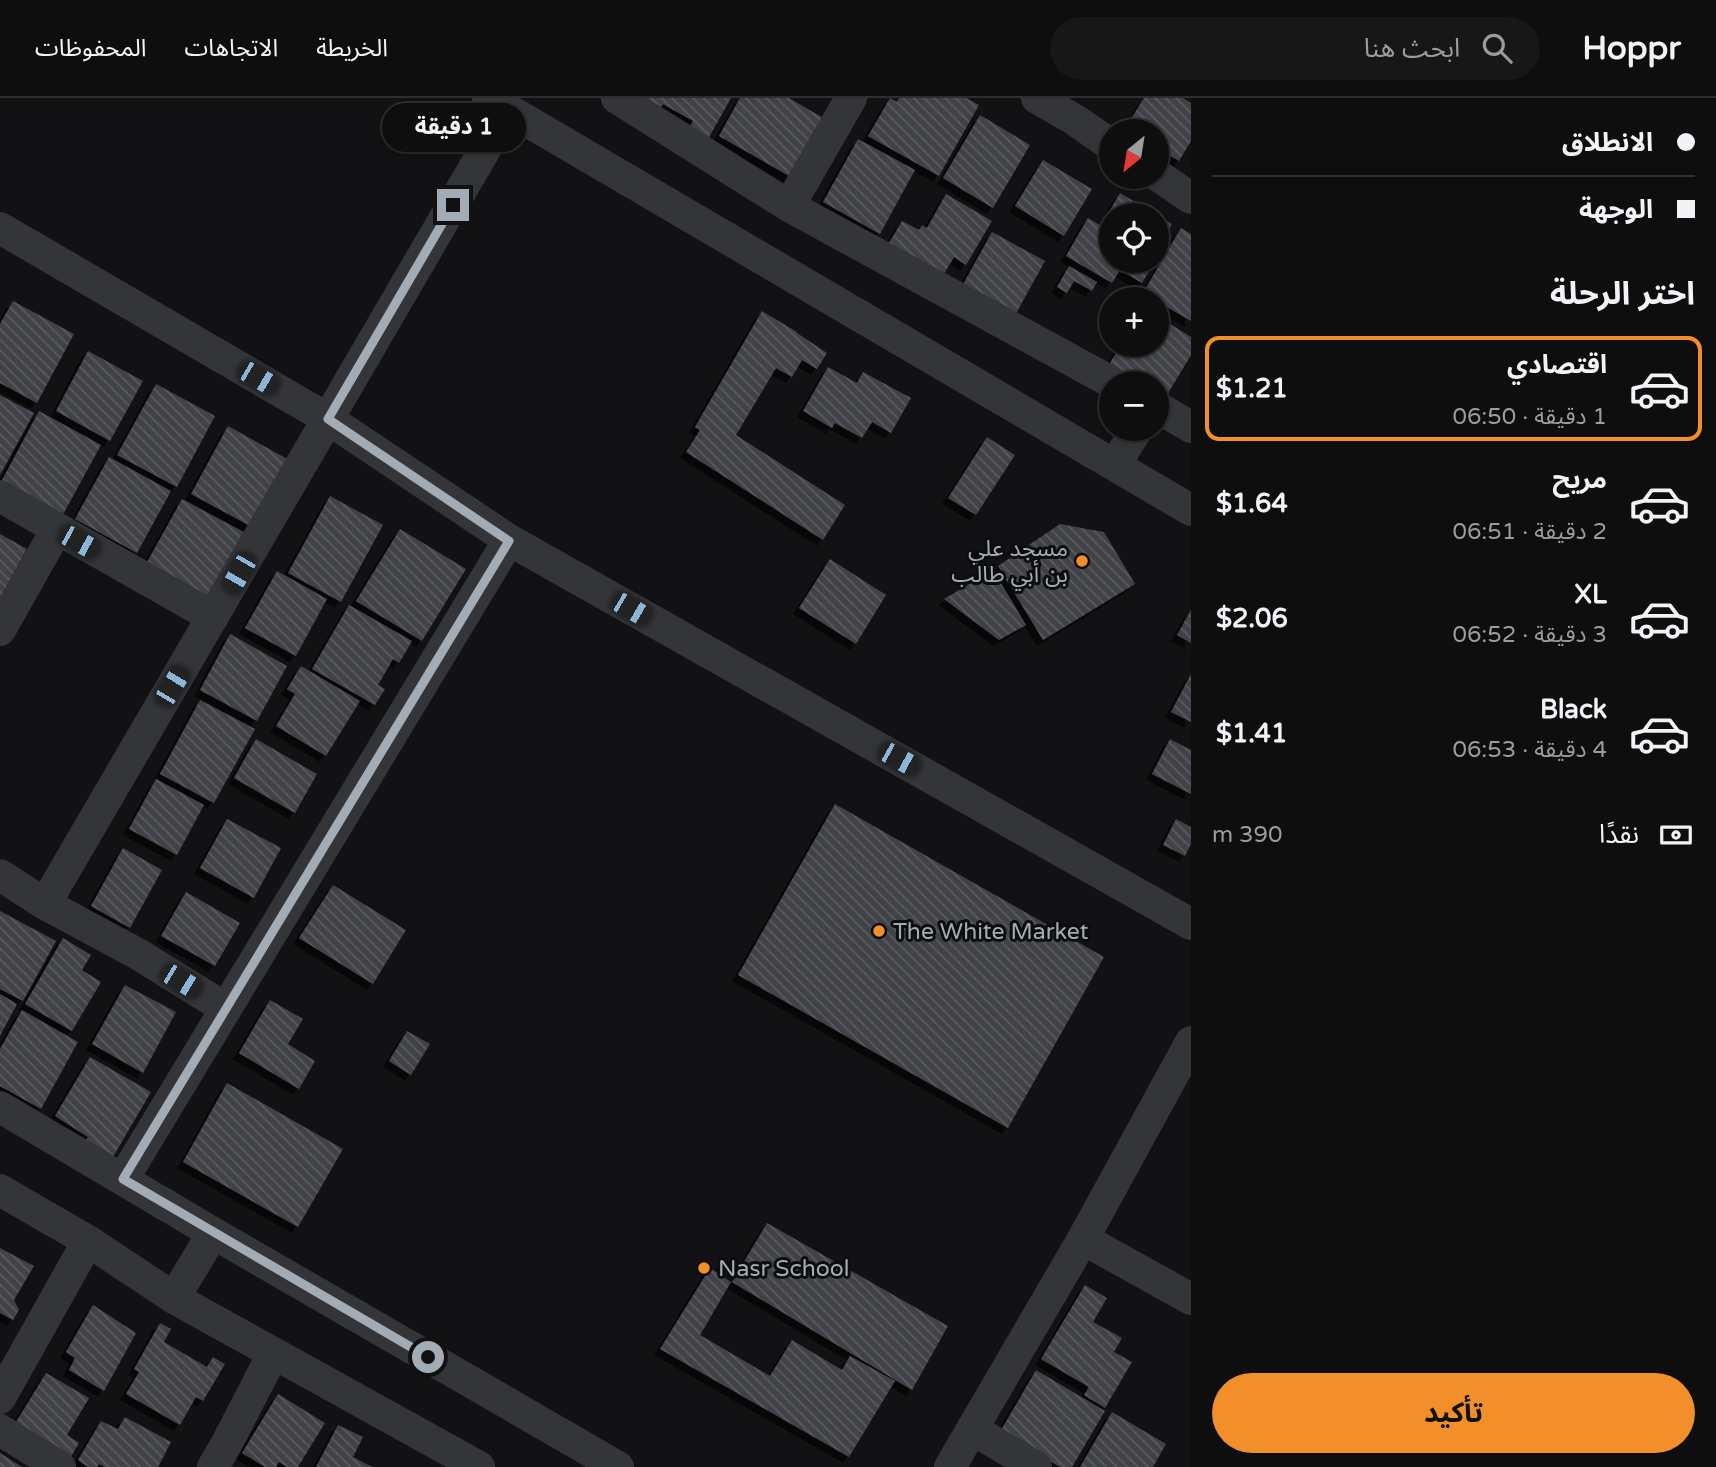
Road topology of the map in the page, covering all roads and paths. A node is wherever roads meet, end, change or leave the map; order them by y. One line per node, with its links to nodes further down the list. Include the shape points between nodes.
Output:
1 (617, 98): 9 (street)
2 (851, 98): 9 (street)
3 (1037, 98): 5 (street)
4 (498, 104): 13 (street); 16 (street)
5 (1081, 109): 6 (street)
6 (1099, 131)
7 (1169, 183): 8 (street)
8 (1191, 198)
9 (789, 206): 11 (street)
10 (0, 228): 13 (street)
11 (1099, 375)
12 (1169, 414): 14 (street)
13 (328, 419): 20 (street); 21 (street)
14 (1191, 427)
15 (1130, 441): 16 (street)
16 (1115, 466): 18 (street)
17 (0, 496): 19 (street)
18 (1191, 510)
19 (57, 529): 21 (street); 22 (street)
20 (509, 541): 25 (street); 26 (street)
21 (213, 617): 24 (street)
22 (0, 630)
23 (0, 875): 24 (street)
24 (45, 904): 26 (street)
25 (1191, 923)
26 (225, 1008): 29 (street)
27 (1191, 1042): 32 (street)
28 (0, 1107): 29 (street)
29 (123, 1179): 31 (street)
30 (0, 1190): 33 (street)
31 (213, 1233): 34 (street); 43 (street)
32 (1083, 1239): 35 (street); 38 (street)
33 (88, 1241): 34 (street); 37 (street)
34 (174, 1298): 36 (street)
35 (1191, 1299)
36 (273, 1354): 40 (street); 42 (street)
37 (0, 1398)
38 (972, 1429): 44 (street); 45 (street)
39 (0, 1430): 41 (street)
40 (462, 1463)
41 (60, 1467)
42 (213, 1467)
43 (618, 1467)
44 (950, 1467)
45 (1036, 1467)

